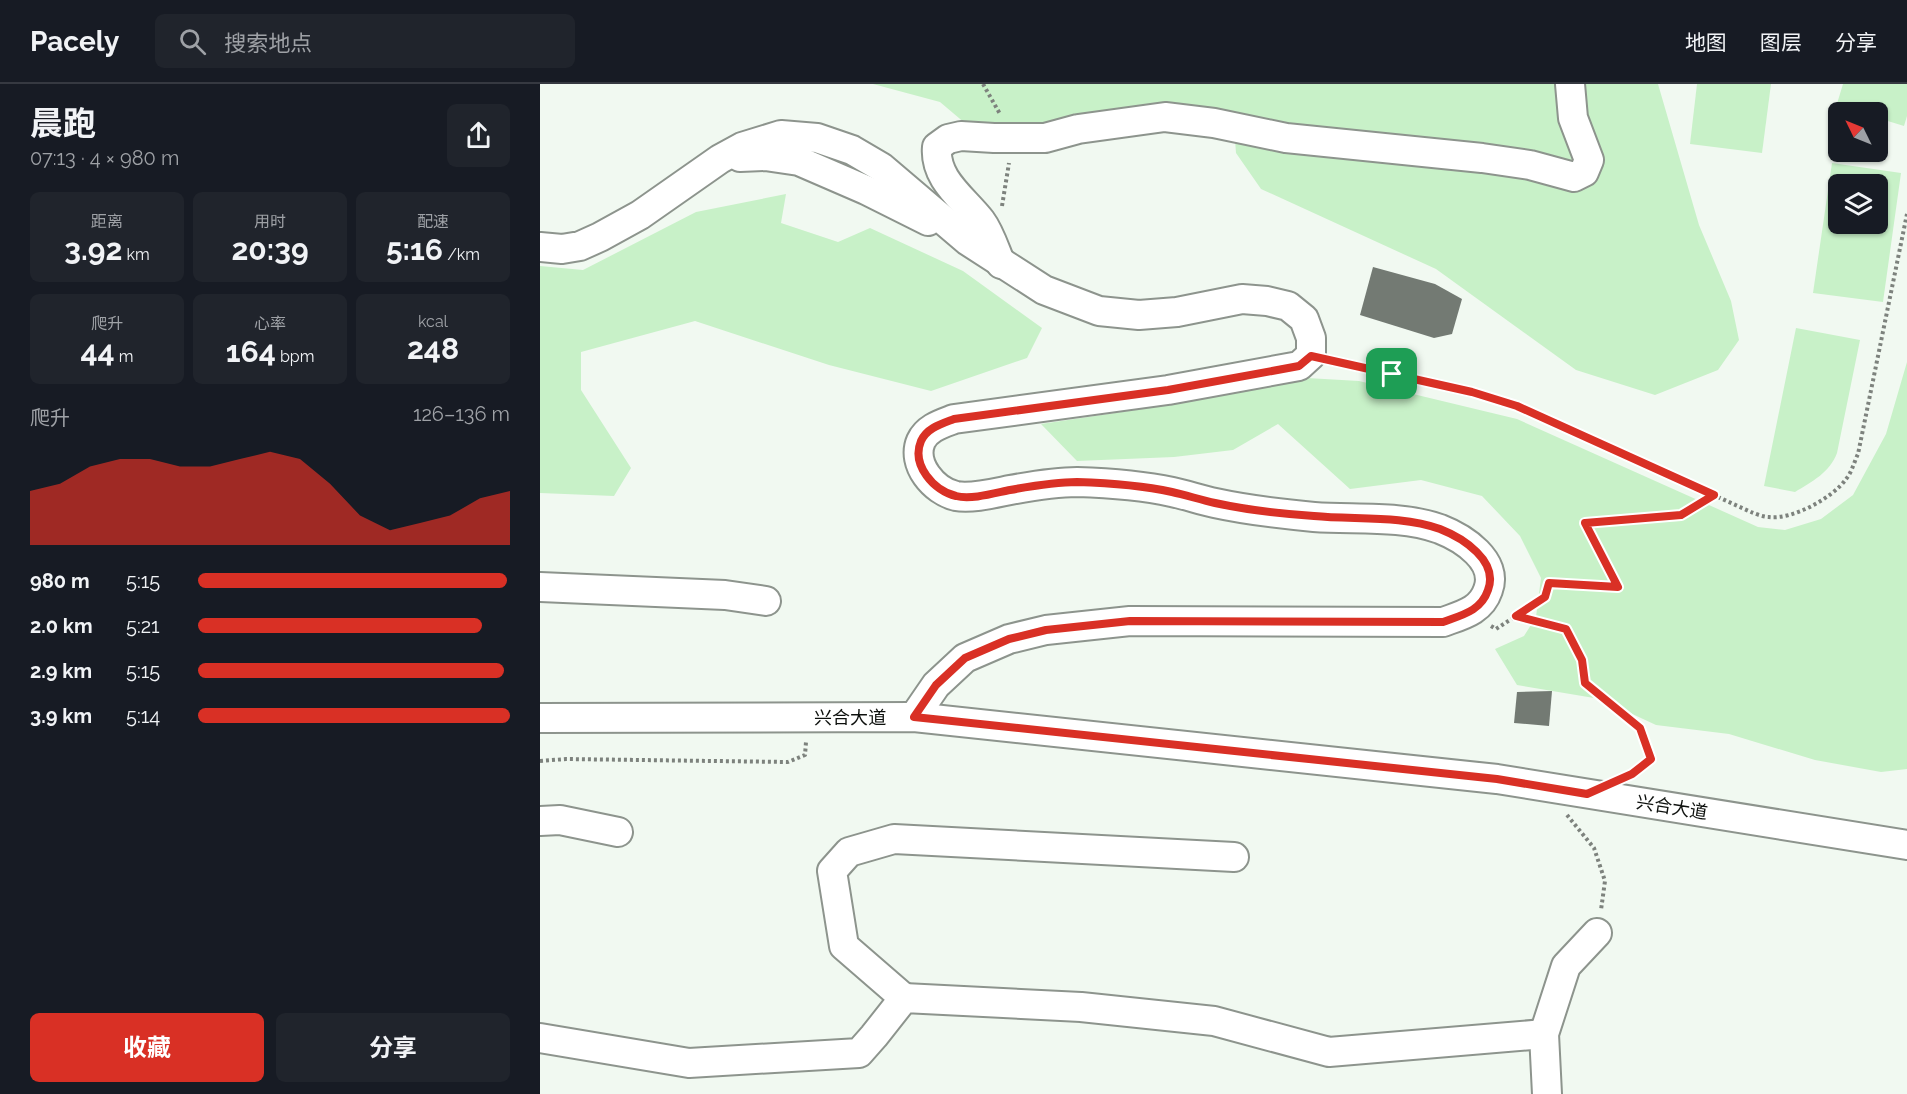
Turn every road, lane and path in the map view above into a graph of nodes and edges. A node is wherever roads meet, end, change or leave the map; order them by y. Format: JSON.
{"nodes":[{"id":1,"x":1570,"y":84,"type":"edge"},
{"id":2,"x":1907,"y":214,"type":"edge"},
{"id":3,"x":540,"y":247,"type":"edge"},
{"id":4,"x":1001,"y":264,"type":"junction"},
{"id":5,"x":1311,"y":356,"type":"junction"},
{"id":6,"x":1714,"y":495,"type":"junction"},
{"id":7,"x":540,"y":587,"type":"edge"},
{"id":8,"x":766,"y":601,"type":"dead end"},
{"id":9,"x":1470,"y":613,"type":"junction"},
{"id":10,"x":1516,"y":616,"type":"junction"},
{"id":11,"x":808,"y":717,"type":"junction"},
{"id":12,"x":914,"y":717,"type":"junction"},
{"id":13,"x":540,"y":718,"type":"edge"},
{"id":14,"x":540,"y":761,"type":"edge"},
{"id":15,"x":1623,"y":778,"type":"dead end"},
{"id":16,"x":1587,"y":794,"type":"junction"},
{"id":17,"x":540,"y":821,"type":"edge"},
{"id":18,"x":618,"y":832,"type":"dead end"},
{"id":19,"x":1907,"y":845,"type":"edge"},
{"id":20,"x":1234,"y":857,"type":"dead end"},
{"id":21,"x":1597,"y":933,"type":"joint"},
{"id":22,"x":904,"y":998,"type":"junction"},
{"id":23,"x":1544,"y":1034,"type":"junction"},
{"id":24,"x":540,"y":1038,"type":"edge"},
{"id":25,"x":1547,"y":1094,"type":"edge"}],
"edges":[{"from":1,"to":4,"type":"street"},
{"from":2,"to":6,"type":"path"},
{"from":3,"to":4,"type":"street"},
{"from":4,"to":5,"type":"street"},
{"from":5,"to":6,"type":"path"},
{"from":5,"to":9,"type":"street"},
{"from":6,"to":10,"type":"path"},
{"from":7,"to":8,"type":"street"},
{"from":9,"to":10,"type":"path"},
{"from":9,"to":12,"type":"street"},
{"from":10,"to":15,"type":"path"},
{"from":11,"to":12,"type":"street","name":"兴合大道"},
{"from":11,"to":13,"type":"street","name":"兴合大道"},
{"from":11,"to":14,"type":"path"},
{"from":12,"to":16,"type":"street","name":"兴合大道"},
{"from":16,"to":19,"type":"street","name":"兴合大道"},
{"from":16,"to":21,"type":"path"},
{"from":17,"to":18,"type":"street"},
{"from":20,"to":22,"type":"street"},
{"from":21,"to":23,"type":"street"},
{"from":22,"to":23,"type":"street"},
{"from":22,"to":24,"type":"street"},
{"from":23,"to":25,"type":"street"}]}
